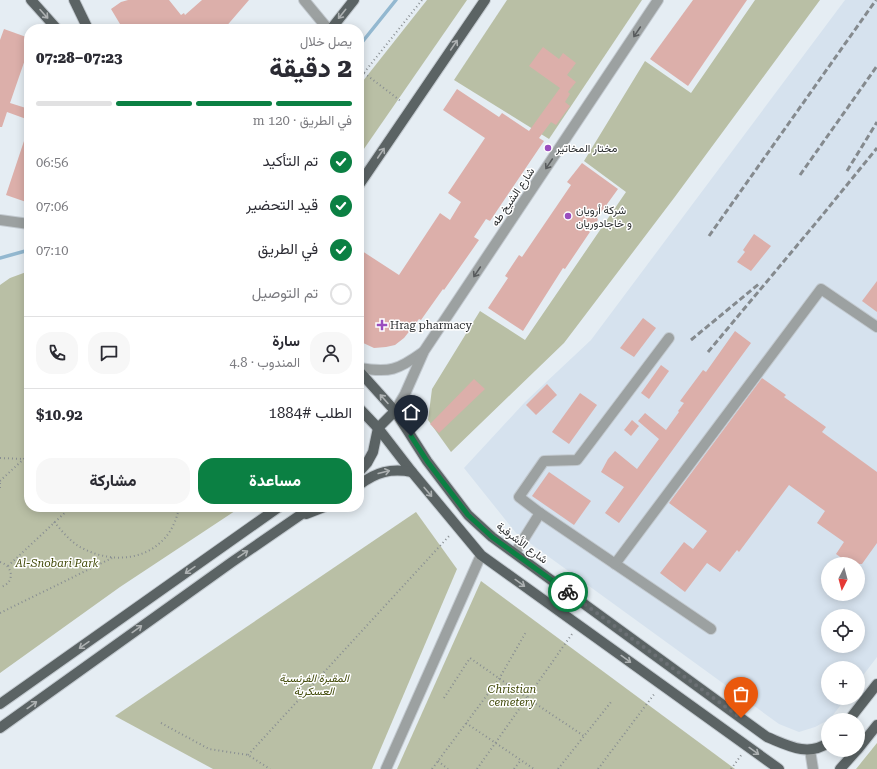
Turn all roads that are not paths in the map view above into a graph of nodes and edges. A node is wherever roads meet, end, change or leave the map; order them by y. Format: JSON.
{"nodes":[{"id":1,"x":30,"y":0,"type":"edge"},
{"id":2,"x":74,"y":0,"type":"edge"},
{"id":3,"x":304,"y":0,"type":"edge"},
{"id":4,"x":354,"y":0,"type":"edge"},
{"id":5,"x":485,"y":0,"type":"edge"},
{"id":6,"x":658,"y":0,"type":"edge"},
{"id":7,"x":52,"y":24,"type":"edge"},
{"id":8,"x":86,"y":24,"type":"edge"},
{"id":9,"x":324,"y":24,"type":"edge"},
{"id":10,"x":335,"y":24,"type":"edge"},
{"id":11,"x":364,"y":178,"type":"edge"},
{"id":12,"x":0,"y":220,"type":"edge"},
{"id":13,"x":24,"y":223,"type":"edge"},
{"id":14,"x":877,"y":328,"type":"edge"},
{"id":15,"x":669,"y":338,"type":"dead end"},
{"id":16,"x":424,"y":351,"type":"junction"},
{"id":17,"x":364,"y":369,"type":"edge"},
{"id":18,"x":364,"y":377,"type":"edge"},
{"id":19,"x":395,"y":411,"type":"junction"},
{"id":20,"x":364,"y":413,"type":"edge"},
{"id":21,"x":378,"y":428,"type":"junction"},
{"id":22,"x":364,"y":466,"type":"edge"},
{"id":23,"x":412,"y":472,"type":"junction"},
{"id":24,"x":364,"y":482,"type":"edge"},
{"id":25,"x":272,"y":512,"type":"edge"},
{"id":26,"x":304,"y":512,"type":"edge"},
{"id":27,"x":311,"y":512,"type":"edge"},
{"id":28,"x":540,"y":513,"type":"junction"},
{"id":29,"x":295,"y":518,"type":"junction"},
{"id":30,"x":515,"y":553,"type":"junction"},
{"id":31,"x":481,"y":555,"type":"junction"},
{"id":32,"x":615,"y":564,"type":"junction"},
{"id":33,"x":711,"y":629,"type":"dead end"},
{"id":34,"x":877,"y":684,"type":"edge"},
{"id":35,"x":0,"y":704,"type":"edge"},
{"id":36,"x":854,"y":713,"type":"edge"},
{"id":37,"x":877,"y":724,"type":"edge"},
{"id":38,"x":0,"y":728,"type":"edge"},
{"id":39,"x":865,"y":740,"type":"edge"},
{"id":40,"x":821,"y":746,"type":"edge"},
{"id":41,"x":810,"y":750,"type":"junction"},
{"id":42,"x":851,"y":757,"type":"edge"},
{"id":43,"x":386,"y":769,"type":"edge"},
{"id":44,"x":778,"y":769,"type":"edge"},
{"id":45,"x":813,"y":769,"type":"edge"},
{"id":46,"x":840,"y":769,"type":"edge"}],
"edges":[{"from":1,"to":7,"type":"main road","one_way":true},
{"from":2,"to":8,"type":"main road"},
{"from":3,"to":9,"type":"street"},
{"from":4,"to":10,"type":"main road","one_way":true},
{"from":11,"to":5,"type":"main road","one_way":true},
{"from":6,"to":16,"type":"street","name":"شارع الشيخ طه","one_way":true},
{"from":12,"to":13,"type":"street"},
{"from":14,"to":32,"type":"street"},
{"from":15,"to":28,"type":"street"},
{"from":16,"to":17,"type":"street"},
{"from":16,"to":19,"type":"street","name":"شارع الشيخ طه"},
{"from":19,"to":18,"type":"main road","name":"شارع الأشرفية","one_way":true},
{"from":19,"to":21,"type":"main road"},
{"from":19,"to":30,"type":"main road","name":"شارع الأشرفية"},
{"from":20,"to":21,"type":"main road"},
{"from":21,"to":22,"type":"main road"},
{"from":21,"to":23,"type":"main road"},
{"from":24,"to":23,"type":"main road","one_way":true},
{"from":23,"to":31,"type":"main road","one_way":true},
{"from":25,"to":35,"type":"main road","one_way":true},
{"from":26,"to":29,"type":"main road"},
{"from":27,"to":29,"type":"main road"},
{"from":28,"to":30,"type":"street"},
{"from":28,"to":32,"type":"street"},
{"from":38,"to":29,"type":"main road","one_way":true},
{"from":30,"to":41,"type":"main road","name":"شارع الأشرفية"},
{"from":31,"to":43,"type":"street"},
{"from":31,"to":44,"type":"main road","one_way":true},
{"from":32,"to":33,"type":"street"},
{"from":34,"to":36,"type":"main road"},
{"from":37,"to":39,"type":"main road"},
{"from":40,"to":41,"type":"main road"},
{"from":41,"to":45,"type":"street"},
{"from":42,"to":46,"type":"main road"}]}
